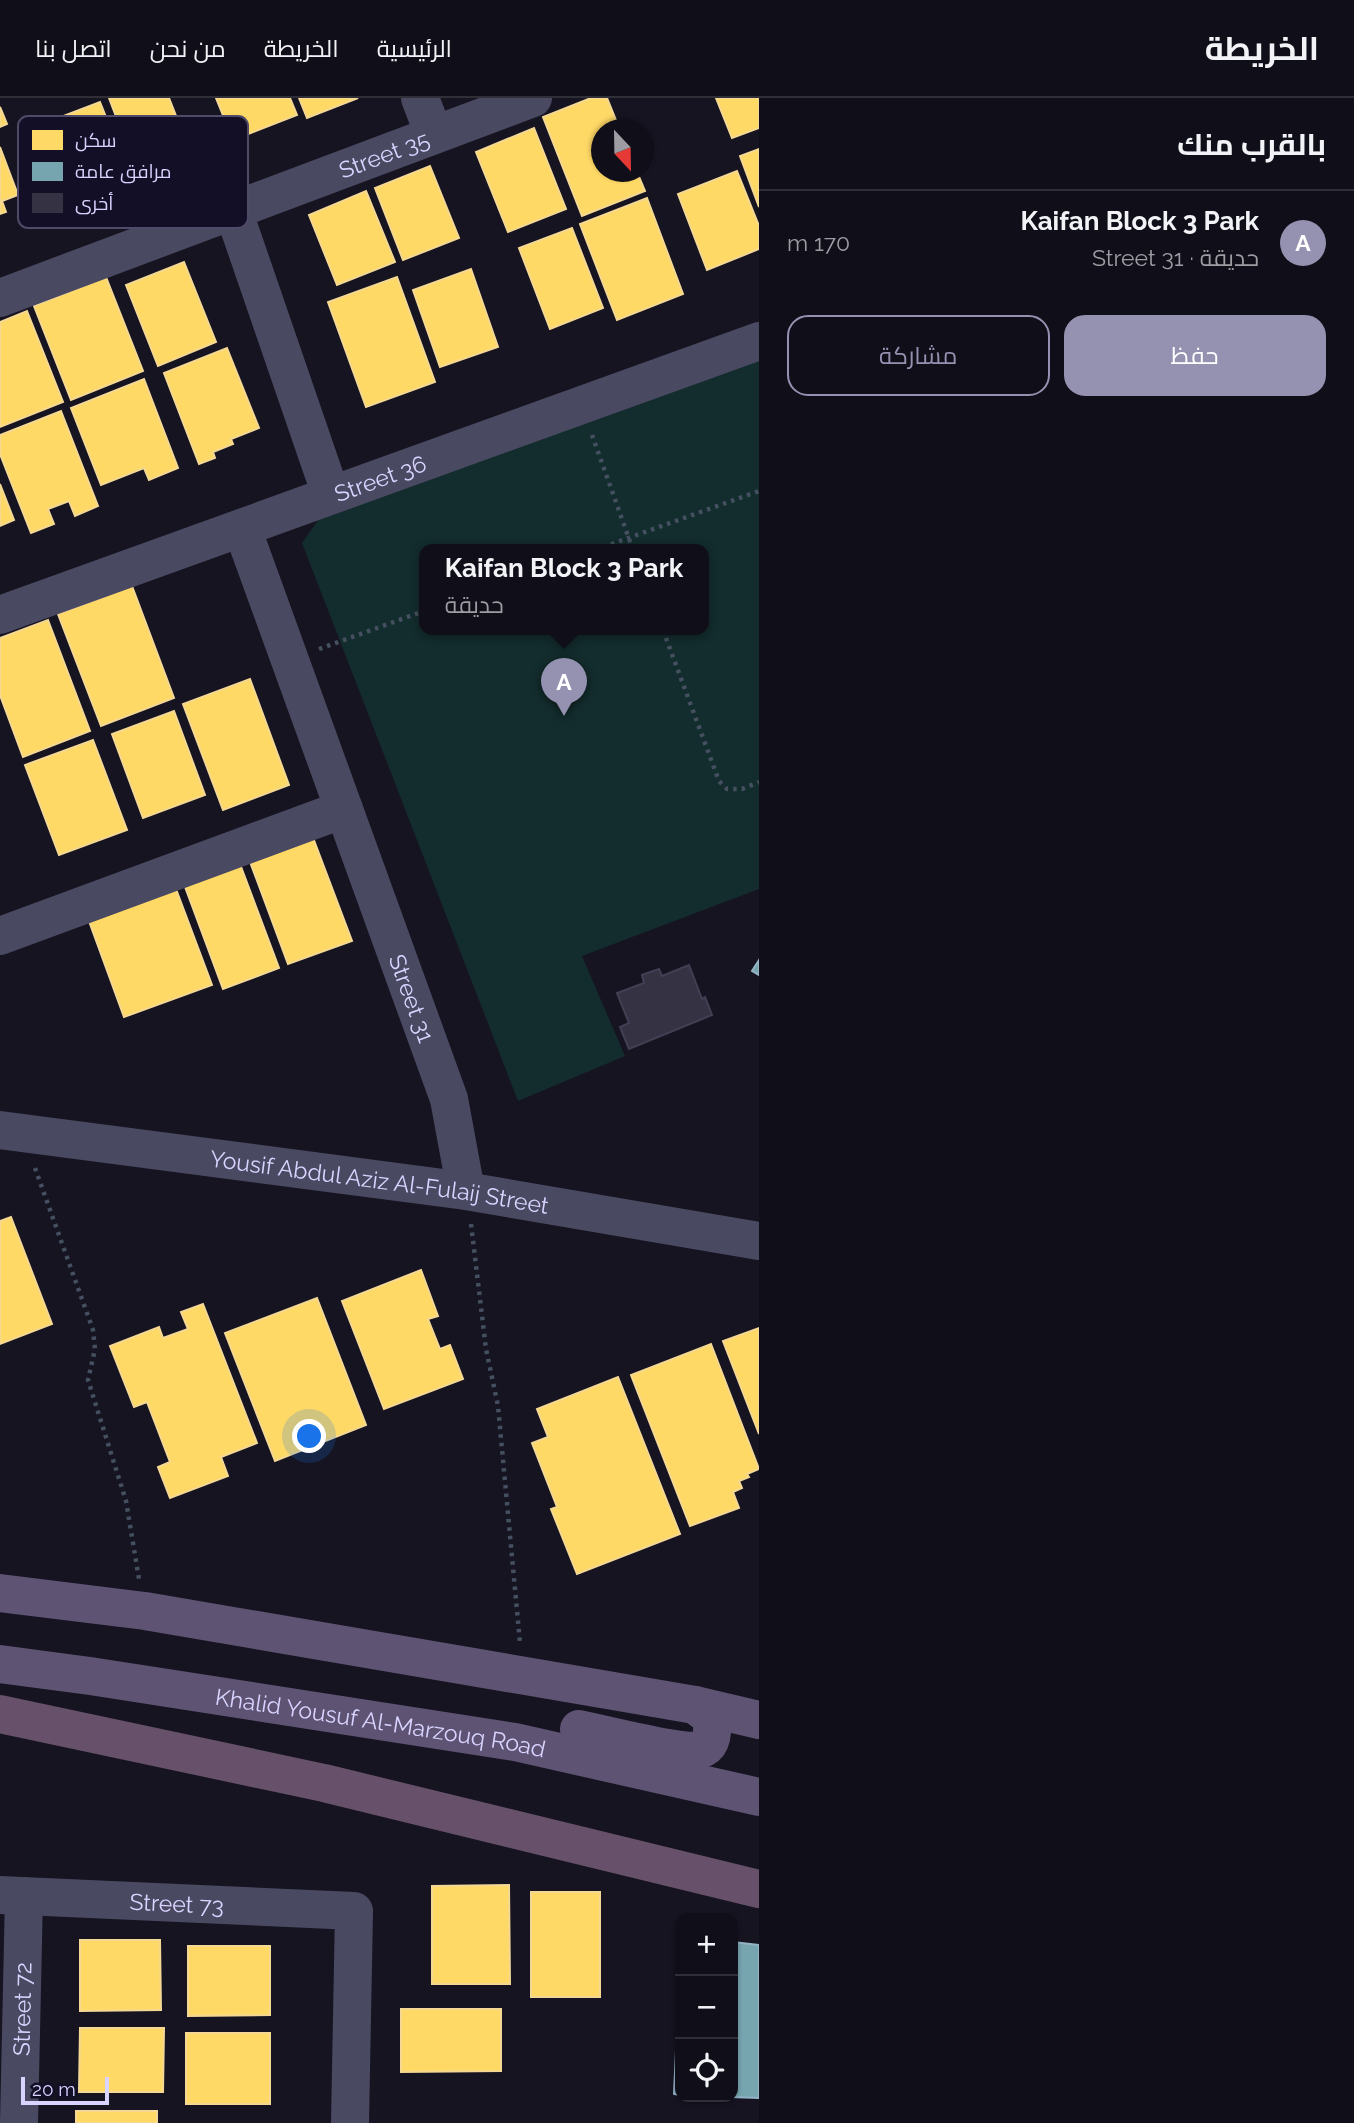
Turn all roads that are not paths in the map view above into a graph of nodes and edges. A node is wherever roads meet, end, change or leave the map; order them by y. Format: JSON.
{"nodes":[{"id":1,"x":420,"y":98,"type":"edge"},
{"id":2,"x":533,"y":98,"type":"edge"},
{"id":3,"x":434,"y":135,"type":"junction"},
{"id":4,"x":248,"y":205,"type":"edge"},
{"id":5,"x":187,"y":228,"type":"edge"},
{"id":6,"x":239,"y":228,"type":"edge"},
{"id":7,"x":0,"y":298,"type":"edge"},
{"id":8,"x":759,"y":341,"type":"edge"},
{"id":9,"x":331,"y":495,"type":"junction"},
{"id":10,"x":242,"y":528,"type":"junction"},
{"id":11,"x":0,"y":615,"type":"edge"},
{"id":12,"x":344,"y":809,"type":"junction"},
{"id":13,"x":0,"y":936,"type":"edge"},
{"id":14,"x":11,"y":1131,"type":"edge"},
{"id":15,"x":466,"y":1191,"type":"junction"},
{"id":16,"x":759,"y":1241,"type":"edge"},
{"id":17,"x":0,"y":1593,"type":"edge"},
{"id":18,"x":0,"y":1664,"type":"edge"},
{"id":19,"x":274,"y":1704,"type":"junction"},
{"id":20,"x":695,"y":1705,"type":"junction"},
{"id":21,"x":0,"y":1714,"type":"edge"},
{"id":22,"x":759,"y":1720,"type":"edge"},
{"id":23,"x":759,"y":1797,"type":"edge"},
{"id":24,"x":759,"y":1889,"type":"edge"},
{"id":25,"x":12,"y":1895,"type":"edge"},
{"id":26,"x":19,"y":2123,"type":"edge"},
{"id":27,"x":350,"y":2123,"type":"edge"}],
"edges":[{"from":1,"to":3,"type":"street"},
{"from":2,"to":3,"type":"street","name":"Street 35"},
{"from":3,"to":4,"type":"street","name":"Street 35"},
{"from":5,"to":7,"type":"street","name":"Street 35"},
{"from":6,"to":9,"type":"street"},
{"from":8,"to":9,"type":"street","name":"Street 36"},
{"from":9,"to":10,"type":"street","name":"Street 36"},
{"from":10,"to":11,"type":"street","name":"Street 36"},
{"from":10,"to":12,"type":"street","name":"Street 31"},
{"from":12,"to":13,"type":"street"},
{"from":12,"to":15,"type":"street","name":"Street 31"},
{"from":14,"to":15,"type":"street","name":"Yousif Abdul Aziz Al-Fulaij Street"},
{"from":15,"to":16,"type":"street","name":"Yousif Abdul Aziz Al-Fulaij Street"},
{"from":17,"to":20,"type":"main road"},
{"from":18,"to":19,"type":"main road","name":"Khalid Yousuf Al-Marzouq Road"},
{"from":19,"to":20,"type":"main road"},
{"from":19,"to":23,"type":"main road","name":"Khalid Yousuf Al-Marzouq Road"},
{"from":20,"to":22,"type":"main road"},
{"from":21,"to":24,"type":"highway"},
{"from":25,"to":26,"type":"street","name":"Street 72"},
{"from":25,"to":27,"type":"street","name":"Street 73"}]}
